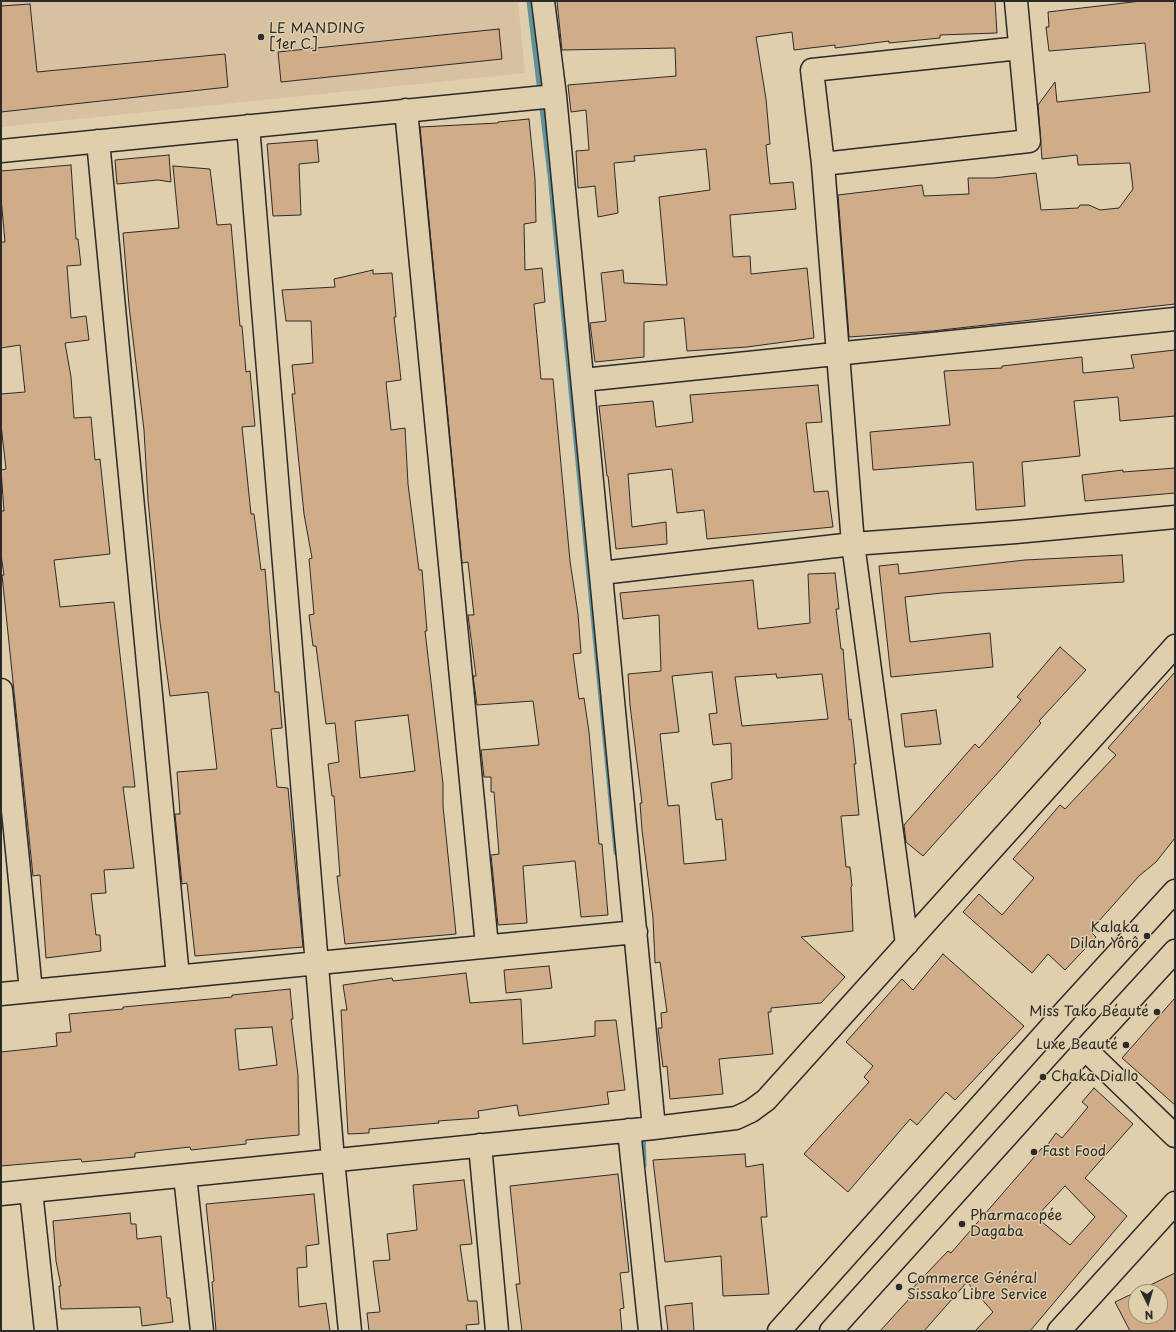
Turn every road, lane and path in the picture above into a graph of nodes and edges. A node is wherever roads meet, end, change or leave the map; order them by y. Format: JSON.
{"nodes":[{"id":1,"x":543,"y":1,"type":"edge"},
{"id":2,"x":1016,"y":1,"type":"edge"},
{"id":3,"x":1020,"y":48,"type":"junction"},
{"id":4,"x":556,"y":96,"type":"junction"},
{"id":5,"x":406,"y":110,"type":"junction"},
{"id":6,"x":248,"y":126,"type":"junction"},
{"id":7,"x":98,"y":141,"type":"junction"},
{"id":8,"x":1,"y":151,"type":"edge"},
{"id":9,"x":823,"y":164,"type":"junction"},
{"id":10,"x":1175,"y":319,"type":"edge"},
{"id":11,"x":838,"y":353,"type":"junction"},
{"id":12,"x":583,"y":380,"type":"junction"},
{"id":13,"x":1175,"y":518,"type":"edge"},
{"id":14,"x":853,"y":544,"type":"junction"},
{"id":15,"x":601,"y":573,"type":"junction"},
{"id":16,"x":1175,"y":646,"type":"edge"},
{"id":17,"x":1,"y":690,"type":"edge"},
{"id":18,"x":1175,"y":891,"type":"edge"},
{"id":19,"x":636,"y":932,"type":"junction"},
{"id":20,"x":907,"y":944,"type":"junction"},
{"id":21,"x":487,"y":946,"type":"junction"},
{"id":22,"x":1175,"y":952,"type":"edge"},
{"id":23,"x":317,"y":963,"type":"junction"},
{"id":24,"x":178,"y":977,"type":"junction"},
{"id":25,"x":31,"y":991,"type":"junction"},
{"id":26,"x":1,"y":994,"type":"edge"},
{"id":27,"x":1085,"y":1048,"type":"junction"},
{"id":28,"x":654,"y":1128,"type":"junction"},
{"id":29,"x":629,"y":1130,"type":"junction"},
{"id":30,"x":1175,"y":1136,"type":"edge"},
{"id":31,"x":480,"y":1145,"type":"junction"},
{"id":32,"x":333,"y":1160,"type":"junction"},
{"id":33,"x":185,"y":1176,"type":"junction"},
{"id":34,"x":31,"y":1191,"type":"junction"},
{"id":35,"x":1,"y":1194,"type":"edge"},
{"id":36,"x":1175,"y":1204,"type":"edge"},
{"id":37,"x":46,"y":1331,"type":"edge"},
{"id":38,"x":202,"y":1331,"type":"edge"},
{"id":39,"x":350,"y":1331,"type":"edge"},
{"id":40,"x":497,"y":1331,"type":"edge"},
{"id":41,"x":650,"y":1331,"type":"edge"},
{"id":42,"x":779,"y":1331,"type":"edge"},
{"id":43,"x":831,"y":1331,"type":"edge"},
{"id":44,"x":1059,"y":1331,"type":"edge"}],
"edges":[{"from":1,"to":4,"type":"street"},
{"from":2,"to":3,"type":"street"},
{"from":3,"to":9,"type":"street"},
{"from":3,"to":9,"type":"street"},
{"from":4,"to":5,"type":"street"},
{"from":4,"to":12,"type":"street"},
{"from":5,"to":6,"type":"street"},
{"from":5,"to":21,"type":"street"},
{"from":6,"to":7,"type":"street"},
{"from":6,"to":23,"type":"street"},
{"from":7,"to":8,"type":"street"},
{"from":7,"to":24,"type":"street"},
{"from":9,"to":11,"type":"street"},
{"from":10,"to":11,"type":"street"},
{"from":11,"to":12,"type":"street"},
{"from":11,"to":14,"type":"street"},
{"from":12,"to":15,"type":"street"},
{"from":13,"to":14,"type":"street"},
{"from":14,"to":15,"type":"street"},
{"from":14,"to":20,"type":"street"},
{"from":15,"to":19,"type":"street"},
{"from":16,"to":20,"type":"street"},
{"from":17,"to":25,"type":"street"},
{"from":18,"to":42,"type":"street"},
{"from":19,"to":21,"type":"street"},
{"from":19,"to":28,"type":"street"},
{"from":20,"to":28,"type":"street"},
{"from":21,"to":23,"type":"street"},
{"from":22,"to":27,"type":"street"},
{"from":23,"to":24,"type":"street"},
{"from":23,"to":32,"type":"street"},
{"from":24,"to":25,"type":"street"},
{"from":25,"to":26,"type":"street"},
{"from":27,"to":30,"type":"street"},
{"from":27,"to":43,"type":"street"},
{"from":28,"to":29,"type":"street"},
{"from":29,"to":31,"type":"street"},
{"from":29,"to":41,"type":"street"},
{"from":31,"to":32,"type":"street"},
{"from":31,"to":40,"type":"street"},
{"from":32,"to":33,"type":"street"},
{"from":32,"to":39,"type":"street"},
{"from":33,"to":34,"type":"street"},
{"from":33,"to":38,"type":"street"},
{"from":34,"to":35,"type":"street"},
{"from":34,"to":37,"type":"street"},
{"from":36,"to":44,"type":"street"}]}
